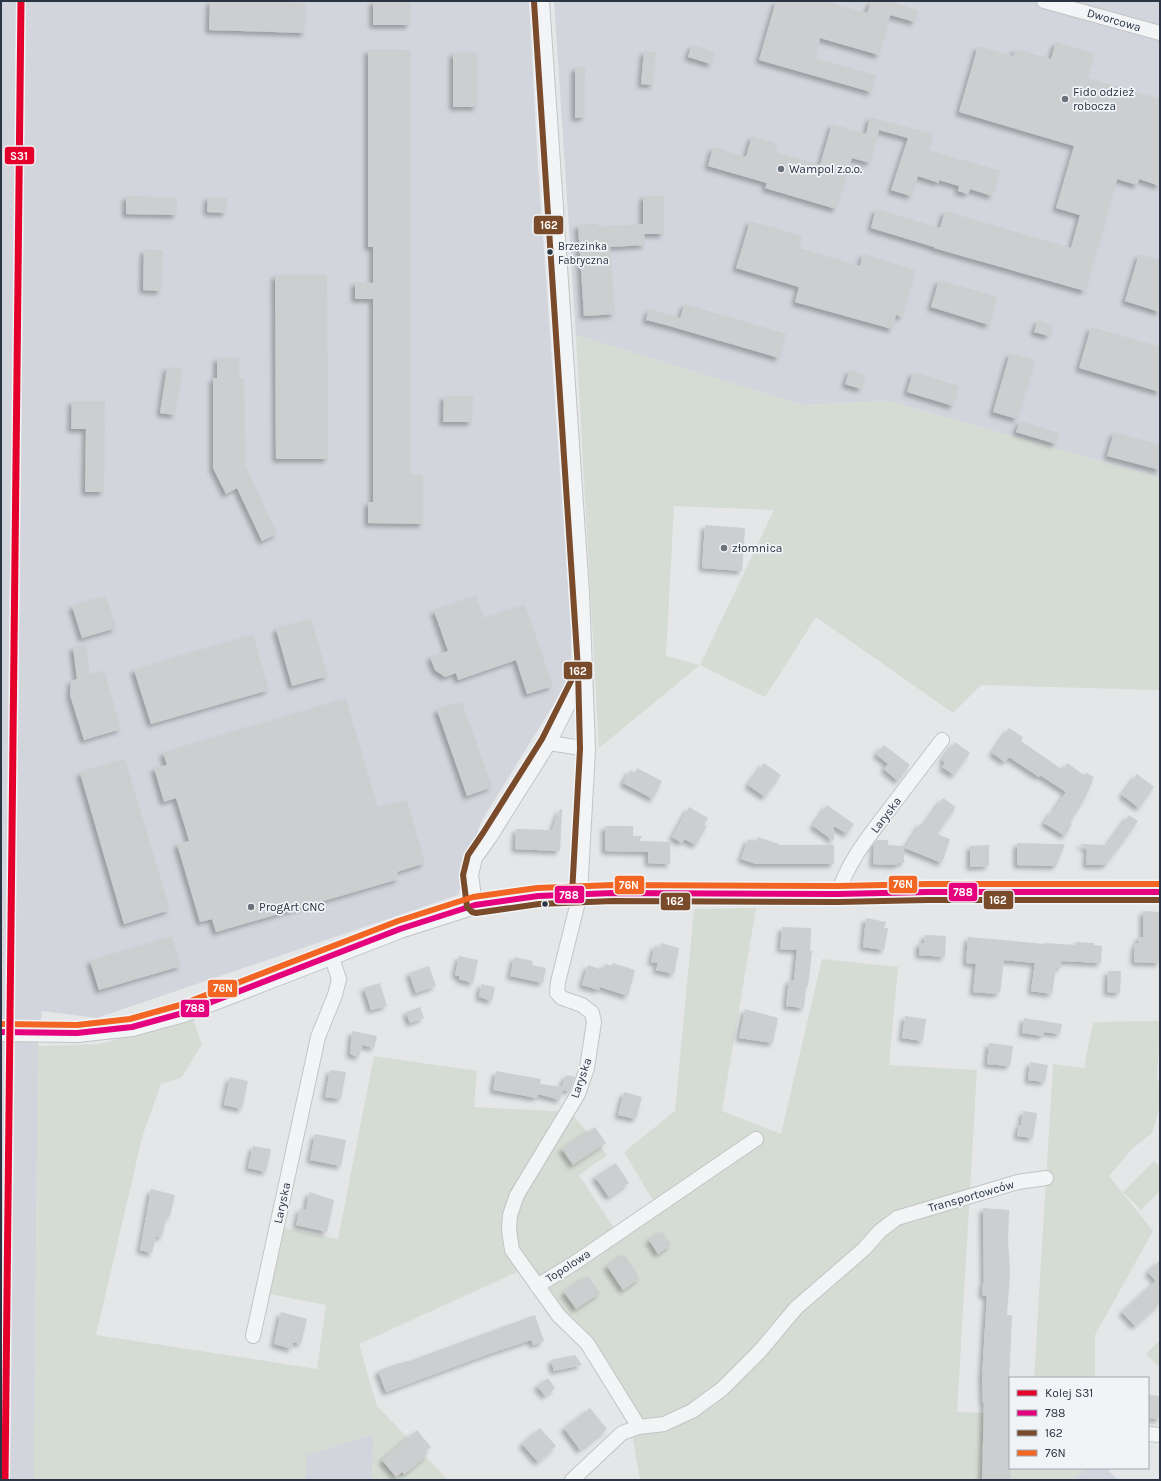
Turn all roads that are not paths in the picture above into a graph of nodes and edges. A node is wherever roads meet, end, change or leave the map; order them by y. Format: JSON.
{"nodes":[{"id":1,"x":542,"y":1,"type":"edge"},
{"id":2,"x":1044,"y":1,"type":"edge"},
{"id":3,"x":1160,"y":33,"type":"edge"},
{"id":4,"x":586,"y":670,"type":"junction"},
{"id":5,"x":942,"y":740,"type":"dead end"},
{"id":6,"x":549,"y":743,"type":"junction"},
{"id":7,"x":588,"y":749,"type":"junction"},
{"id":8,"x":1160,"y":892,"type":"edge"},
{"id":9,"x":580,"y":894,"type":"junction"},
{"id":10,"x":838,"y":894,"type":"junction"},
{"id":11,"x":475,"y":905,"type":"junction"},
{"id":12,"x":330,"y":955,"type":"junction"},
{"id":13,"x":1,"y":1032,"type":"edge"},
{"id":14,"x":756,"y":1139,"type":"dead end"},
{"id":15,"x":1046,"y":1178,"type":"dead end"},
{"id":16,"x":537,"y":1286,"type":"junction"},
{"id":17,"x":253,"y":1336,"type":"dead end"},
{"id":18,"x":639,"y":1427,"type":"junction"},
{"id":19,"x":1149,"y":1434,"type":"edge"},
{"id":20,"x":1160,"y":1435,"type":"edge"},
{"id":21,"x":572,"y":1480,"type":"edge"}],
"edges":[{"from":1,"to":4,"type":"street"},
{"from":2,"to":3,"type":"street","name":"Dworcowa"},
{"from":4,"to":6,"type":"street"},
{"from":4,"to":7,"type":"street"},
{"from":5,"to":10,"type":"street","name":"Laryska"},
{"from":6,"to":7,"type":"street"},
{"from":6,"to":11,"type":"street"},
{"from":7,"to":9,"type":"street"},
{"from":8,"to":10,"type":"street"},
{"from":9,"to":10,"type":"street"},
{"from":9,"to":11,"type":"street"},
{"from":9,"to":16,"type":"street","name":"Laryska"},
{"from":11,"to":12,"type":"street"},
{"from":12,"to":13,"type":"street"},
{"from":12,"to":17,"type":"street","name":"Laryska"},
{"from":14,"to":16,"type":"street","name":"Topolowa"},
{"from":15,"to":18,"type":"street","name":"Transportowców"},
{"from":16,"to":18,"type":"street","name":"Topolowa"},
{"from":18,"to":21,"type":"street"},
{"from":19,"to":20,"type":"street"}]}
